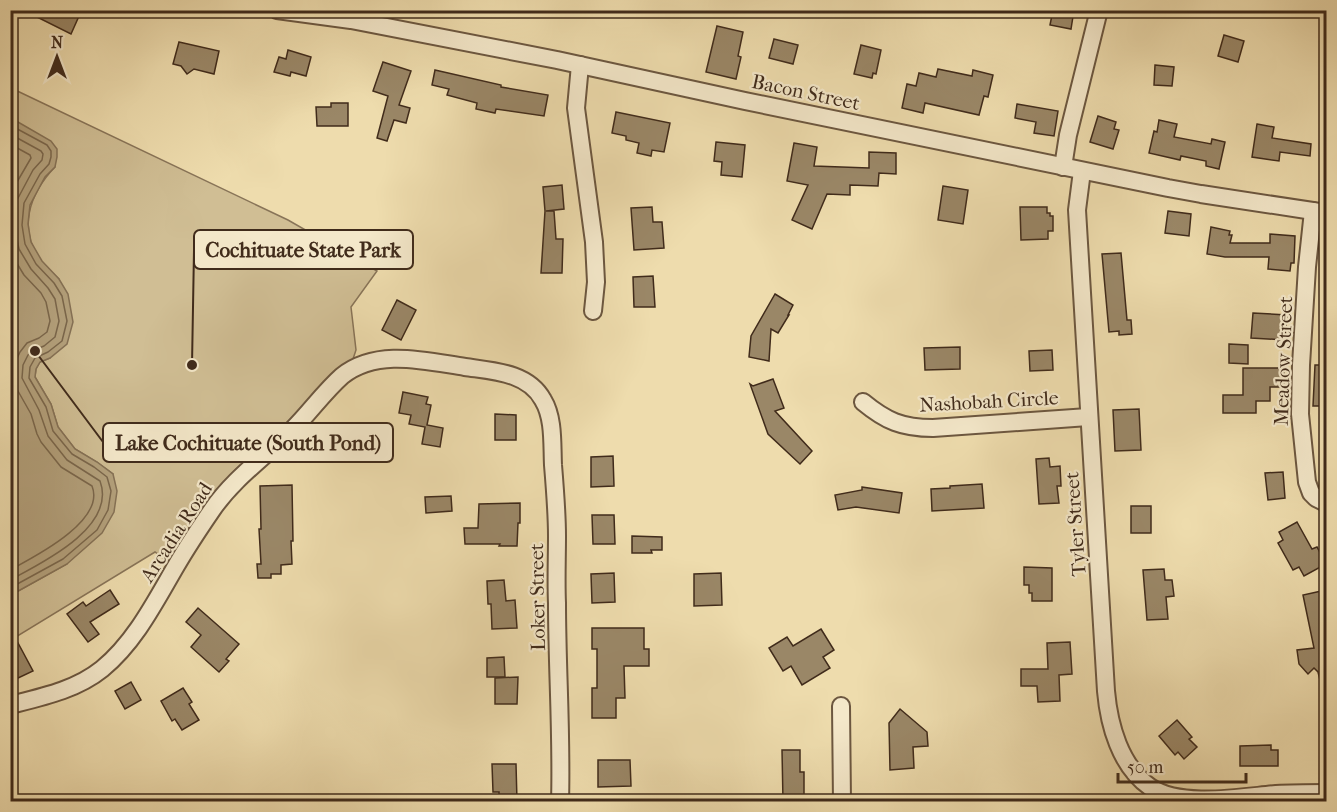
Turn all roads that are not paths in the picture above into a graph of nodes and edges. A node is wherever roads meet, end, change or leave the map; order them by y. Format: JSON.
{"nodes":[{"id":1,"x":277,"y":10,"type":"edge"},
{"id":2,"x":1099,"y":10,"type":"edge"},
{"id":3,"x":580,"y":65,"type":"junction"},
{"id":4,"x":1063,"y":167,"type":"junction"},
{"id":5,"x":1082,"y":171,"type":"junction"},
{"id":6,"x":1320,"y":212,"type":"edge"},
{"id":7,"x":593,"y":311,"type":"dead end"},
{"id":8,"x":540,"y":395,"type":"joint"},
{"id":9,"x":862,"y":402,"type":"dead end"},
{"id":10,"x":1088,"y":417,"type":"junction"},
{"id":11,"x":1326,"y":503,"type":"edge"},
{"id":12,"x":10,"y":705,"type":"edge"},
{"id":13,"x":841,"y":706,"type":"dead end"},
{"id":14,"x":1326,"y":793,"type":"edge"},
{"id":15,"x":560,"y":801,"type":"edge"},
{"id":16,"x":842,"y":801,"type":"edge"}],
"edges":[{"from":1,"to":3,"type":"street","name":"Bacon Street"},
{"from":2,"to":4,"type":"street"},
{"from":3,"to":4,"type":"street","name":"Bacon Street"},
{"from":3,"to":7,"type":"street"},
{"from":4,"to":5,"type":"street","name":"Bacon Street"},
{"from":5,"to":6,"type":"street","name":"Bacon Street"},
{"from":5,"to":10,"type":"street","name":"Tyler Street"},
{"from":6,"to":11,"type":"street","name":"Meadow Street"},
{"from":8,"to":12,"type":"street","name":"Arcadia Road"},
{"from":8,"to":15,"type":"street","name":"Loker Street"},
{"from":9,"to":10,"type":"street","name":"Nashobah Circle"},
{"from":10,"to":14,"type":"street","name":"Tyler Street"},
{"from":13,"to":16,"type":"street"}]}
